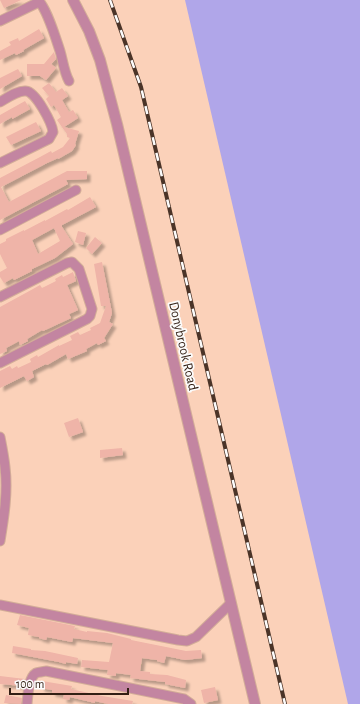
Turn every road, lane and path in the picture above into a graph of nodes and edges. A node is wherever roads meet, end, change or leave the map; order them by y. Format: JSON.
{"nodes":[{"id":1,"x":39,"y":0,"type":"edge"},
{"id":2,"x":73,"y":0,"type":"edge"},
{"id":3,"x":0,"y":21,"type":"edge"},
{"id":4,"x":69,"y":81,"type":"dead end"},
{"id":5,"x":0,"y":102,"type":"edge"},
{"id":6,"x":0,"y":163,"type":"edge"},
{"id":7,"x":76,"y":190,"type":"dead end"},
{"id":8,"x":0,"y":230,"type":"edge"},
{"id":9,"x":0,"y":296,"type":"edge"},
{"id":10,"x":0,"y":363,"type":"edge"},
{"id":11,"x":0,"y":436,"type":"edge"},
{"id":12,"x":0,"y":541,"type":"edge"},
{"id":13,"x":230,"y":604,"type":"junction"},
{"id":14,"x":0,"y":605,"type":"edge"},
{"id":15,"x":27,"y":704,"type":"edge"},
{"id":16,"x":191,"y":704,"type":"edge"},
{"id":17,"x":255,"y":704,"type":"edge"}],
"edges":[{"from":1,"to":3,"type":"street"},
{"from":1,"to":4,"type":"street"},
{"from":2,"to":13,"type":"street","name":"Donybrook Road"},
{"from":5,"to":6,"type":"street"},
{"from":7,"to":8,"type":"street"},
{"from":9,"to":10,"type":"street"},
{"from":11,"to":12,"type":"street"},
{"from":13,"to":14,"type":"street"},
{"from":13,"to":17,"type":"street","name":"Donybrook Road"},
{"from":15,"to":16,"type":"street"}]}
